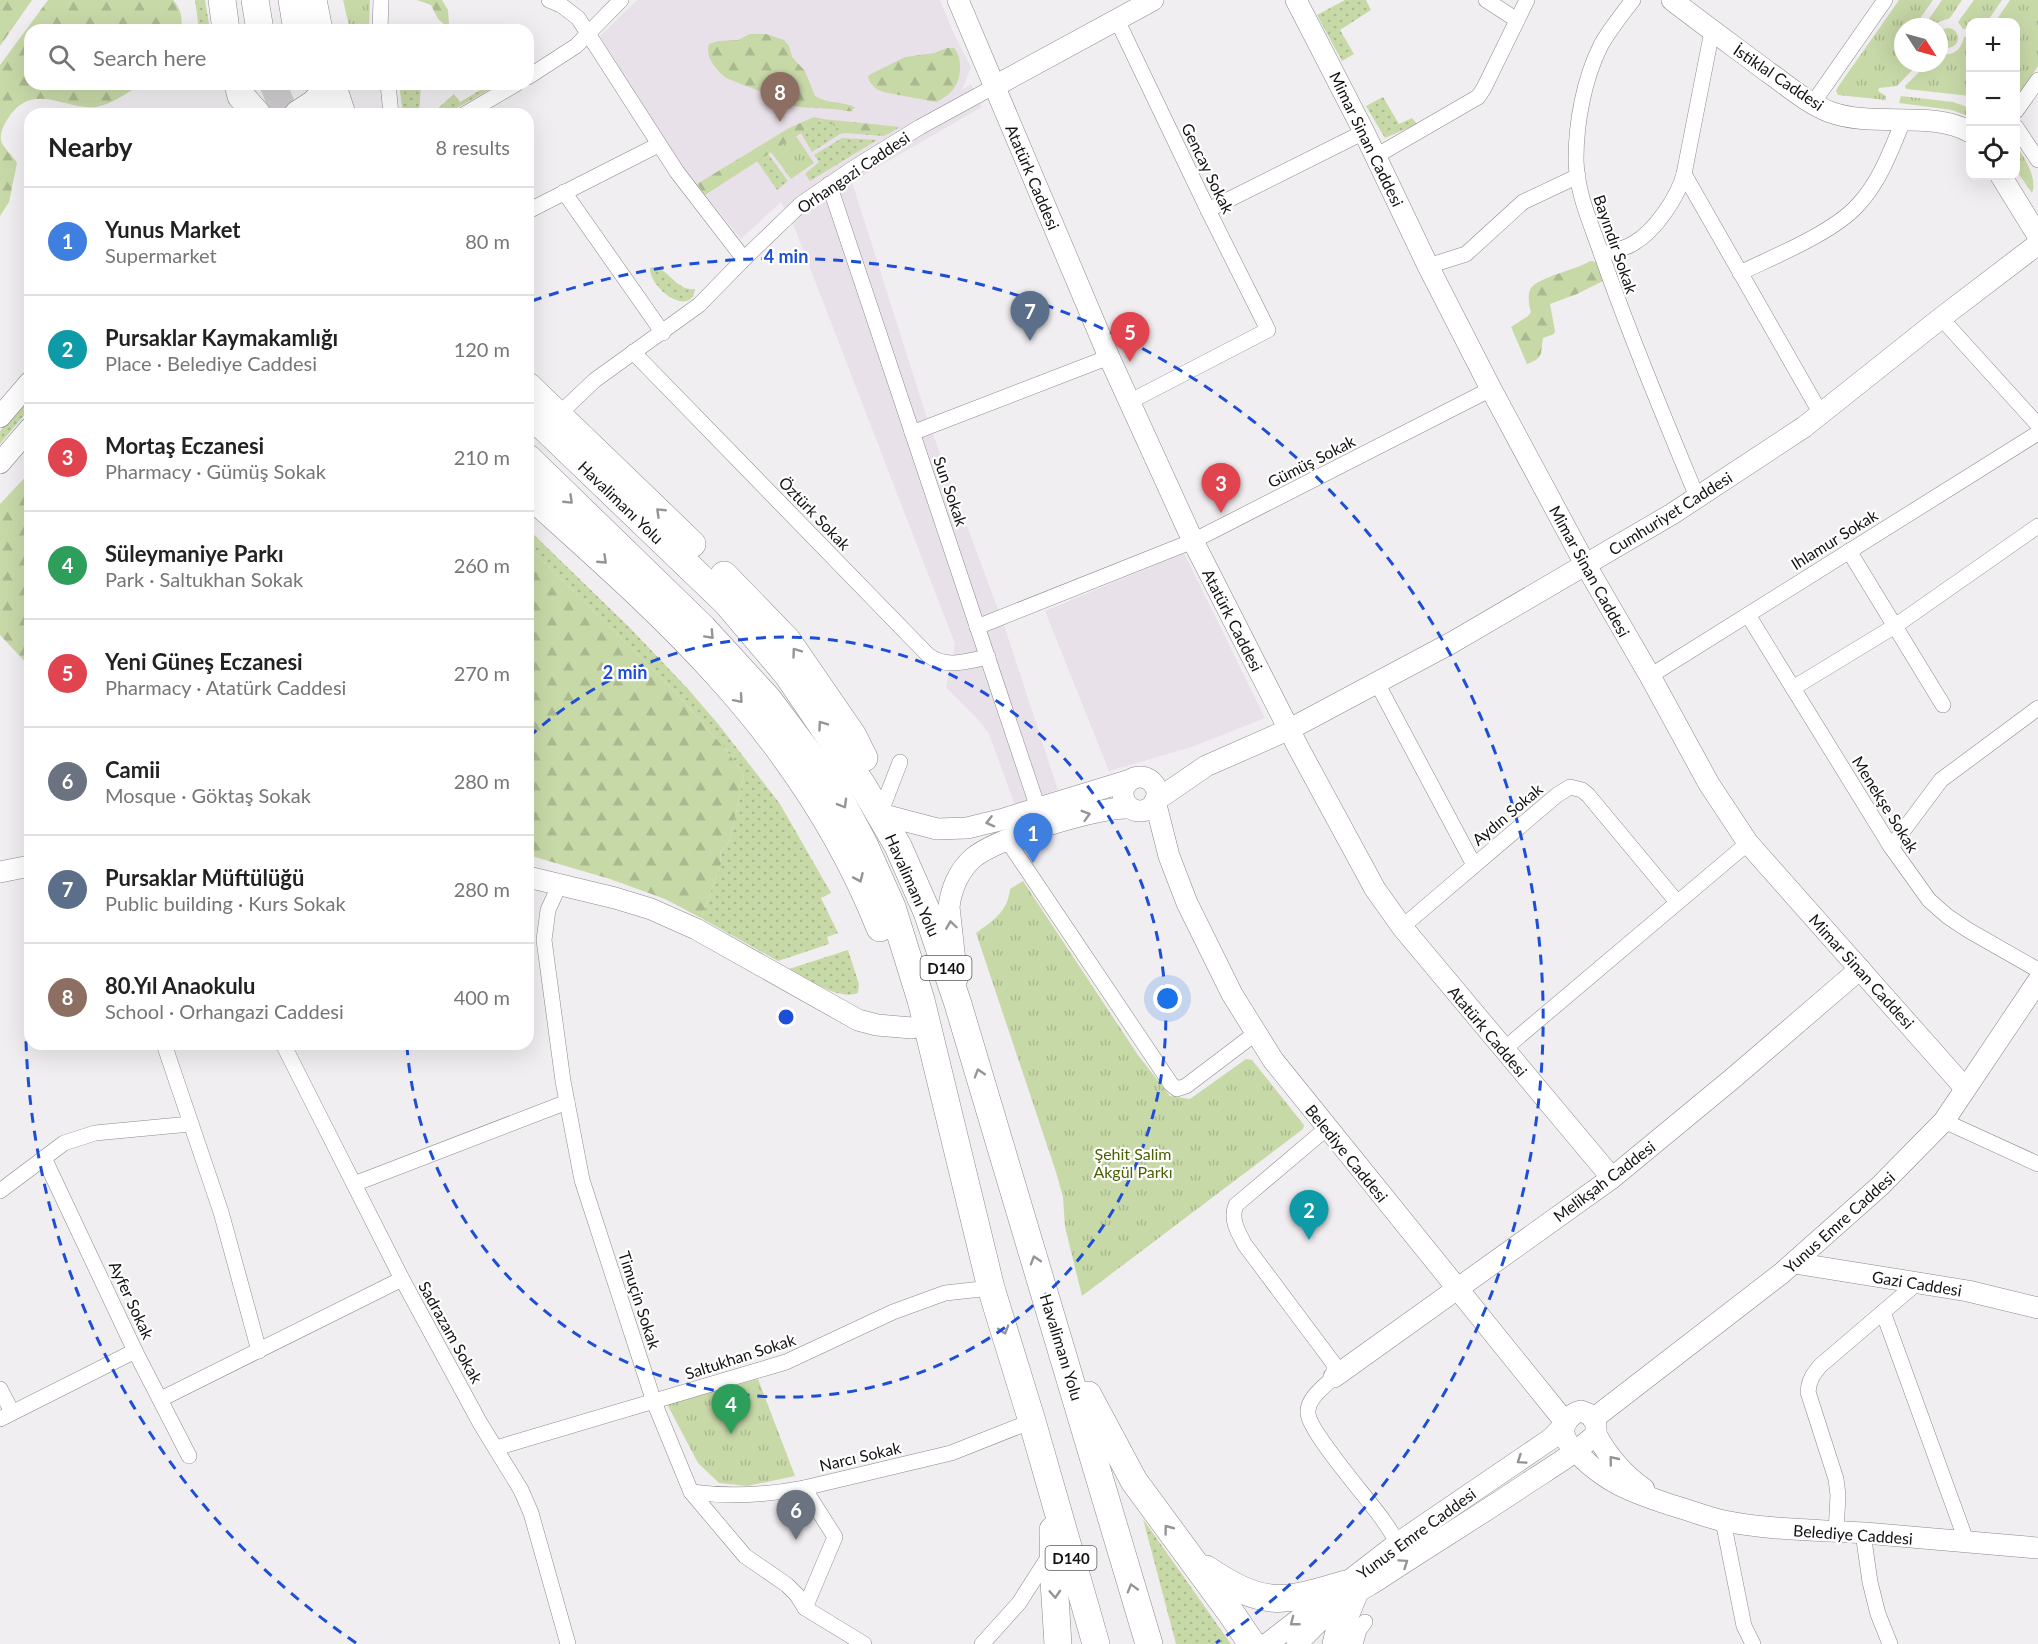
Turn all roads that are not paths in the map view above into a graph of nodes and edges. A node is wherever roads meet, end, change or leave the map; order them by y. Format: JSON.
{"nodes":[{"id":1,"x":222,"y":0,"type":"edge"},
{"id":2,"x":255,"y":0,"type":"edge"},
{"id":3,"x":292,"y":0,"type":"edge"},
{"id":4,"x":313,"y":0,"type":"edge"},
{"id":5,"x":381,"y":0,"type":"edge"},
{"id":6,"x":549,"y":0,"type":"edge"},
{"id":7,"x":621,"y":0,"type":"edge"},
{"id":8,"x":958,"y":0,"type":"edge"},
{"id":9,"x":1153,"y":0,"type":"edge"},
{"id":10,"x":1296,"y":0,"type":"edge"},
{"id":11,"x":1486,"y":0,"type":"edge"},
{"id":12,"x":1527,"y":0,"type":"edge"},
{"id":13,"x":1633,"y":0,"type":"edge"},
{"id":14,"x":1672,"y":0,"type":"edge"},
{"id":15,"x":1885,"y":0,"type":"edge"},
{"id":16,"x":1117,"y":20,"type":"junction"},
{"id":17,"x":1517,"y":20,"type":"junction"},
{"id":18,"x":225,"y":24,"type":"edge"},
{"id":19,"x":259,"y":24,"type":"edge"},
{"id":20,"x":296,"y":24,"type":"edge"},
{"id":21,"x":318,"y":24,"type":"edge"},
{"id":22,"x":380,"y":24,"type":"edge"},
{"id":23,"x":1712,"y":31,"type":"junction"},
{"id":24,"x":589,"y":33,"type":"junction"},
{"id":25,"x":534,"y":73,"type":"edge"},
{"id":26,"x":2038,"y":80,"type":"edge"},
{"id":27,"x":995,"y":86,"type":"junction"},
{"id":28,"x":326,"y":90,"type":"edge"},
{"id":29,"x":333,"y":90,"type":"edge"},
{"id":30,"x":389,"y":90,"type":"edge"},
{"id":31,"x":506,"y":90,"type":"edge"},
{"id":32,"x":243,"y":102,"type":"edge"},
{"id":33,"x":1813,"y":103,"type":"junction"},
{"id":34,"x":2020,"y":105,"type":"edge"},
{"id":35,"x":259,"y":108,"type":"edge"},
{"id":36,"x":307,"y":108,"type":"edge"},
{"id":37,"x":340,"y":108,"type":"edge"},
{"id":38,"x":390,"y":108,"type":"edge"},
{"id":39,"x":475,"y":108,"type":"edge"},
{"id":40,"x":1903,"y":121,"type":"junction"},
{"id":41,"x":1966,"y":130,"type":"edge"},
{"id":42,"x":1364,"y":132,"type":"junction"},
{"id":43,"x":2020,"y":133,"type":"edge"},
{"id":44,"x":658,"y":145,"type":"junction"},
{"id":45,"x":1376,"y":156,"type":"junction"},
{"id":46,"x":2038,"y":160,"type":"edge"},
{"id":47,"x":1684,"y":174,"type":"junction"},
{"id":48,"x":1578,"y":176,"type":"junction"},
{"id":49,"x":2003,"y":180,"type":"edge"},
{"id":50,"x":829,"y":184,"type":"junction"},
{"id":51,"x":564,"y":192,"type":"junction"},
{"id":52,"x":534,"y":208,"type":"edge"},
{"id":53,"x":1208,"y":210,"type":"junction"},
{"id":54,"x":2038,"y":236,"type":"edge"},
{"id":55,"x":2038,"y":244,"type":"edge"},
{"id":56,"x":1602,"y":255,"type":"junction"},
{"id":57,"x":744,"y":259,"type":"junction"},
{"id":58,"x":1428,"y":266,"type":"junction"},
{"id":59,"x":1740,"y":273,"type":"junction"},
{"id":60,"x":1941,"y":318,"type":"junction"},
{"id":61,"x":663,"y":333,"type":"junction"},
{"id":62,"x":633,"y":352,"type":"junction"},
{"id":63,"x":1109,"y":357,"type":"junction"},
{"id":64,"x":24,"y":389,"type":"edge"},
{"id":65,"x":1491,"y":389,"type":"junction"},
{"id":66,"x":534,"y":392,"type":"edge"},
{"id":67,"x":1129,"y":402,"type":"junction"},
{"id":68,"x":1821,"y":414,"type":"junction"},
{"id":69,"x":558,"y":415,"type":"junction"},
{"id":70,"x":0,"y":417,"type":"edge"},
{"id":71,"x":534,"y":418,"type":"edge"},
{"id":72,"x":2038,"y":425,"type":"edge"},
{"id":73,"x":912,"y":433,"type":"junction"},
{"id":74,"x":2038,"y":433,"type":"edge"},
{"id":75,"x":24,"y":435,"type":"edge"},
{"id":76,"x":0,"y":463,"type":"edge"},
{"id":77,"x":534,"y":465,"type":"edge"},
{"id":78,"x":1697,"y":497,"type":"junction"},
{"id":79,"x":534,"y":498,"type":"edge"},
{"id":80,"x":2038,"y":526,"type":"edge"},
{"id":81,"x":1193,"y":541,"type":"junction"},
{"id":82,"x":1850,"y":551,"type":"junction"},
{"id":83,"x":1585,"y":564,"type":"junction"},
{"id":84,"x":1748,"y":615,"type":"junction"},
{"id":85,"x":1895,"y":626,"type":"junction"},
{"id":86,"x":977,"y":627,"type":"junction"},
{"id":87,"x":988,"y":657,"type":"junction"},
{"id":88,"x":1650,"y":676,"type":"junction"},
{"id":89,"x":1377,"y":683,"type":"junction"},
{"id":90,"x":1793,"y":688,"type":"junction"},
{"id":91,"x":1943,"y":705,"type":"dead end"},
{"id":92,"x":2038,"y":708,"type":"edge"},
{"id":93,"x":1290,"y":729,"type":"junction"},
{"id":94,"x":900,"y":762,"type":"dead end"},
{"id":95,"x":1206,"y":766,"type":"junction"},
{"id":96,"x":1136,"y":779,"type":"junction"},
{"id":97,"x":1155,"y":801,"type":"junction"},
{"id":98,"x":1038,"y":808,"type":"junction"},
{"id":99,"x":1133,"y":810,"type":"junction"},
{"id":100,"x":880,"y":814,"type":"junction"},
{"id":101,"x":1007,"y":840,"type":"junction"},
{"id":102,"x":1748,"y":843,"type":"junction"},
{"id":103,"x":1891,"y":847,"type":"junction"},
{"id":104,"x":1169,"y":856,"type":"junction"},
{"id":105,"x":1474,"y":865,"type":"junction"},
{"id":106,"x":24,"y":867,"type":"edge"},
{"id":107,"x":0,"y":872,"type":"edge"},
{"id":108,"x":534,"y":879,"type":"edge"},
{"id":109,"x":559,"y":886,"type":"junction"},
{"id":110,"x":1677,"y":902,"type":"junction"},
{"id":111,"x":1402,"y":927,"type":"junction"},
{"id":112,"x":1860,"y":969,"type":"junction"},
{"id":113,"x":2038,"y":970,"type":"edge"},
{"id":114,"x":2038,"y":981,"type":"edge"},
{"id":115,"x":958,"y":1004,"type":"junction"},
{"id":116,"x":912,"y":1028,"type":"junction"},
{"id":117,"x":1256,"y":1034,"type":"junction"},
{"id":118,"x":166,"y":1050,"type":"edge"},
{"id":119,"x":286,"y":1050,"type":"edge"},
{"id":120,"x":1503,"y":1050,"type":"junction"},
{"id":121,"x":1965,"y":1088,"type":"junction"},
{"id":122,"x":567,"y":1102,"type":"junction"},
{"id":123,"x":1944,"y":1122,"type":"junction"},
{"id":124,"x":190,"y":1124,"type":"junction"},
{"id":125,"x":1327,"y":1128,"type":"junction"},
{"id":126,"x":44,"y":1158,"type":"junction"},
{"id":127,"x":2038,"y":1164,"type":"edge"},
{"id":128,"x":1612,"y":1178,"type":"junction"},
{"id":129,"x":354,"y":1184,"type":"junction"},
{"id":130,"x":0,"y":1191,"type":"edge"},
{"id":131,"x":969,"y":1191,"type":"junction"},
{"id":132,"x":1794,"y":1263,"type":"junction"},
{"id":133,"x":402,"y":1279,"type":"junction"},
{"id":134,"x":1917,"y":1283,"type":"junction"},
{"id":135,"x":991,"y":1288,"type":"junction"},
{"id":136,"x":1457,"y":1288,"type":"junction"},
{"id":137,"x":2038,"y":1308,"type":"edge"},
{"id":138,"x":1883,"y":1312,"type":"junction"},
{"id":139,"x":135,"y":1351,"type":"junction"},
{"id":140,"x":259,"y":1351,"type":"junction"},
{"id":141,"x":1067,"y":1365,"type":"junction"},
{"id":142,"x":1335,"y":1377,"type":"junction"},
{"id":143,"x":0,"y":1389,"type":"edge"},
{"id":144,"x":161,"y":1399,"type":"junction"},
{"id":145,"x":654,"y":1402,"type":"junction"},
{"id":146,"x":6,"y":1416,"type":"edge"},
{"id":147,"x":1032,"y":1421,"type":"junction"},
{"id":148,"x":1566,"y":1423,"type":"junction"},
{"id":149,"x":1594,"y":1427,"type":"junction"},
{"id":150,"x":495,"y":1448,"type":"junction"},
{"id":151,"x":1574,"y":1452,"type":"junction"},
{"id":152,"x":189,"y":1456,"type":"dead end"},
{"id":153,"x":1047,"y":1472,"type":"junction"},
{"id":154,"x":804,"y":1488,"type":"junction"},
{"id":155,"x":691,"y":1492,"type":"junction"},
{"id":156,"x":1671,"y":1504,"type":"junction"},
{"id":157,"x":1723,"y":1521,"type":"junction"},
{"id":158,"x":1836,"y":1532,"type":"junction"},
{"id":159,"x":1863,"y":1533,"type":"junction"},
{"id":160,"x":1398,"y":1543,"type":"junction"},
{"id":161,"x":1967,"y":1543,"type":"junction"},
{"id":162,"x":1054,"y":1548,"type":"junction"},
{"id":163,"x":2038,"y":1548,"type":"edge"},
{"id":164,"x":1191,"y":1560,"type":"junction"},
{"id":165,"x":1350,"y":1589,"type":"junction"},
{"id":166,"x":805,"y":1608,"type":"junction"},
{"id":167,"x":1365,"y":1622,"type":"dead end"},
{"id":168,"x":568,"y":1644,"type":"edge"},
{"id":169,"x":864,"y":1644,"type":"edge"},
{"id":170,"x":982,"y":1644,"type":"edge"},
{"id":171,"x":1058,"y":1644,"type":"edge"},
{"id":172,"x":1096,"y":1644,"type":"edge"},
{"id":173,"x":1149,"y":1644,"type":"edge"},
{"id":174,"x":1252,"y":1644,"type":"edge"},
{"id":175,"x":1267,"y":1644,"type":"edge"},
{"id":176,"x":1297,"y":1644,"type":"edge"},
{"id":177,"x":1336,"y":1644,"type":"edge"},
{"id":178,"x":1355,"y":1644,"type":"edge"},
{"id":179,"x":1753,"y":1644,"type":"edge"},
{"id":180,"x":1890,"y":1644,"type":"edge"}],
"edges":[{"from":1,"to":18,"type":"highway"},
{"from":2,"to":19,"type":"highway"},
{"from":3,"to":20,"type":"highway"},
{"from":4,"to":21,"type":"highway"},
{"from":5,"to":22,"type":"street"},
{"from":6,"to":24,"type":"street"},
{"from":7,"to":24,"type":"street"},
{"from":8,"to":27,"type":"street","name":"Atatürk Caddesi"},
{"from":9,"to":16,"type":"street","name":"Orhangazi Caddesi"},
{"from":10,"to":42,"type":"street","name":"Mimar Sinan Caddesi"},
{"from":11,"to":17,"type":"street"},
{"from":12,"to":17,"type":"street"},
{"from":13,"to":48,"type":"street","name":"Bayındır Sokak"},
{"from":14,"to":23,"type":"street","name":"İstiklal Caddesi"},
{"from":15,"to":33,"type":"street"},
{"from":16,"to":27,"type":"street","name":"Orhangazi Caddesi"},
{"from":16,"to":53,"type":"street","name":"Gencay Sokak"},
{"from":17,"to":45,"type":"street"},
{"from":23,"to":33,"type":"street","name":"İstiklal Caddesi"},
{"from":23,"to":47,"type":"street"},
{"from":24,"to":25,"type":"street"},
{"from":24,"to":44,"type":"street"},
{"from":26,"to":34,"type":"street"},
{"from":27,"to":50,"type":"street","name":"Orhangazi Caddesi"},
{"from":27,"to":63,"type":"street","name":"Atatürk Caddesi"},
{"from":28,"to":36,"type":"highway"},
{"from":29,"to":37,"type":"highway"},
{"from":30,"to":38,"type":"street"},
{"from":31,"to":39,"type":"street"},
{"from":32,"to":35,"type":"highway"},
{"from":33,"to":40,"type":"street","name":"İstiklal Caddesi"},
{"from":40,"to":41,"type":"street","name":"İstiklal Caddesi"},
{"from":40,"to":59,"type":"street"},
{"from":42,"to":45,"type":"street","name":"Mimar Sinan Caddesi"},
{"from":42,"to":53,"type":"street"},
{"from":43,"to":46,"type":"street"},
{"from":44,"to":51,"type":"street"},
{"from":44,"to":57,"type":"street"},
{"from":45,"to":58,"type":"street","name":"Mimar Sinan Caddesi"},
{"from":47,"to":56,"type":"street"},
{"from":47,"to":59,"type":"street"},
{"from":48,"to":56,"type":"street","name":"Bayındır Sokak"},
{"from":48,"to":58,"type":"street"},
{"from":49,"to":54,"type":"street"},
{"from":50,"to":57,"type":"street","name":"Orhangazi Caddesi"},
{"from":50,"to":73,"type":"street","name":"Sun Sokak"},
{"from":51,"to":52,"type":"street"},
{"from":51,"to":61,"type":"street"},
{"from":53,"to":67,"type":"street","name":"Gencay Sokak"},
{"from":55,"to":60,"type":"street","name":"Cumhuriyet Caddesi"},
{"from":56,"to":78,"type":"street","name":"Bayındır Sokak"},
{"from":57,"to":61,"type":"street","name":"Orhangazi Caddesi"},
{"from":58,"to":65,"type":"street","name":"Mimar Sinan Caddesi"},
{"from":59,"to":68,"type":"street"},
{"from":60,"to":68,"type":"street","name":"Cumhuriyet Caddesi"},
{"from":60,"to":72,"type":"street"},
{"from":61,"to":62,"type":"street","name":"Orhangazi Caddesi"},
{"from":62,"to":69,"type":"street","name":"Orhangazi Caddesi"},
{"from":62,"to":87,"type":"street","name":"Öztürk Sokak"},
{"from":63,"to":67,"type":"street","name":"Atatürk Caddesi"},
{"from":63,"to":73,"type":"street"},
{"from":64,"to":70,"type":"street"},
{"from":65,"to":81,"type":"street","name":"Gümüş Sokak"},
{"from":65,"to":83,"type":"street","name":"Mimar Sinan Caddesi"},
{"from":66,"to":69,"type":"highway"},
{"from":67,"to":81,"type":"street","name":"Atatürk Caddesi"},
{"from":68,"to":78,"type":"street","name":"Cumhuriyet Caddesi"},
{"from":100,"to":69,"type":"highway","one_way":true},
{"from":100,"to":71,"type":"highway","name":"Havalimanı Yolu","number":"D140","one_way":true},
{"from":73,"to":86,"type":"street","name":"Sun Sokak"},
{"from":74,"to":82,"type":"street","name":"Ihlamur Sokak"},
{"from":75,"to":76,"type":"street"},
{"from":77,"to":131,"type":"highway","number":"D140","one_way":true},
{"from":78,"to":83,"type":"street","name":"Cumhuriyet Caddesi"},
{"from":79,"to":116,"type":"highway","one_way":true},
{"from":80,"to":85,"type":"street"},
{"from":81,"to":86,"type":"street","name":"Gümüş Sokak"},
{"from":81,"to":93,"type":"street","name":"Atatürk Caddesi"},
{"from":82,"to":84,"type":"street","name":"Ihlamur Sokak"},
{"from":82,"to":85,"type":"street"},
{"from":83,"to":88,"type":"street","name":"Mimar Sinan Caddesi"},
{"from":83,"to":89,"type":"street","name":"Cumhuriyet Caddesi"},
{"from":84,"to":88,"type":"street","name":"Ihlamur Sokak"},
{"from":84,"to":90,"type":"street","name":"Menekşe Sokak"},
{"from":85,"to":90,"type":"street"},
{"from":85,"to":91,"type":"street"},
{"from":86,"to":87,"type":"street","name":"Sun Sokak"},
{"from":87,"to":98,"type":"street","name":"Sun Sokak"},
{"from":88,"to":102,"type":"street","name":"Mimar Sinan Caddesi"},
{"from":89,"to":93,"type":"street","name":"Cumhuriyet Caddesi"},
{"from":89,"to":105,"type":"street"},
{"from":90,"to":103,"type":"street","name":"Menekşe Sokak"},
{"from":92,"to":103,"type":"street"},
{"from":93,"to":95,"type":"street","name":"Cumhuriyet Caddesi"},
{"from":93,"to":111,"type":"street","name":"Atatürk Caddesi"},
{"from":94,"to":100,"type":"street"},
{"from":95,"to":96,"type":"street"},
{"from":95,"to":97,"type":"street"},
{"from":96,"to":97,"type":"street"},
{"from":96,"to":98,"type":"street"},
{"from":96,"to":99,"type":"street"},
{"from":97,"to":99,"type":"street"},
{"from":97,"to":104,"type":"street"},
{"from":98,"to":100,"type":"street","one_way":true},
{"from":101,"to":99,"type":"street","one_way":true},
{"from":99,"to":104,"type":"street"},
{"from":100,"to":115,"type":"highway","name":"Havalimanı Yolu","number":"D140"},
{"from":115,"to":101,"type":"street","one_way":true},
{"from":101,"to":117,"type":"street"},
{"from":102,"to":110,"type":"street"},
{"from":102,"to":112,"type":"street","name":"Mimar Sinan Caddesi"},
{"from":103,"to":113,"type":"street","name":"Menekşe Sokak"},
{"from":104,"to":117,"type":"street","name":"Belediye Caddesi"},
{"from":105,"to":110,"type":"street","name":"Aydın Sokak"},
{"from":105,"to":111,"type":"street","name":"Aydın Sokak"},
{"from":106,"to":107,"type":"street"},
{"from":108,"to":109,"type":"street"},
{"from":109,"to":116,"type":"street"},
{"from":109,"to":122,"type":"street","name":"Timuçin Sokak"},
{"from":110,"to":120,"type":"street"},
{"from":111,"to":120,"type":"street","name":"Atatürk Caddesi"},
{"from":112,"to":121,"type":"street","name":"Mimar Sinan Caddesi"},
{"from":112,"to":128,"type":"street","name":"Melikşah Caddesi"},
{"from":114,"to":121,"type":"street","name":"Yunus Emre Caddesi"},
{"from":141,"to":115,"type":"highway","name":"Havalimanı Yolu","number":"D140","one_way":true},
{"from":116,"to":131,"type":"highway"},
{"from":117,"to":125,"type":"street","name":"Belediye Caddesi"},
{"from":118,"to":124,"type":"street"},
{"from":119,"to":129,"type":"street","name":"Sadrazam Sokak"},
{"from":120,"to":128,"type":"street","name":"Atatürk Caddesi"},
{"from":121,"to":123,"type":"street","name":"Yunus Emre Caddesi"},
{"from":122,"to":129,"type":"street"},
{"from":122,"to":145,"type":"street","name":"Timuçin Sokak"},
{"from":123,"to":127,"type":"street"},
{"from":123,"to":132,"type":"street","name":"Yunus Emre Caddesi"},
{"from":124,"to":126,"type":"street"},
{"from":124,"to":140,"type":"street"},
{"from":125,"to":136,"type":"street","name":"Belediye Caddesi"},
{"from":125,"to":142,"type":"street"},
{"from":126,"to":130,"type":"street"},
{"from":126,"to":139,"type":"street","name":"Ayfer Sokak"},
{"from":128,"to":136,"type":"street","name":"Melikşah Caddesi"},
{"from":129,"to":133,"type":"street","name":"Sadrazam Sokak"},
{"from":131,"to":135,"type":"highway","number":"D140"},
{"from":132,"to":134,"type":"street","name":"Gazi Caddesi"},
{"from":132,"to":149,"type":"street","name":"Yunus Emre Caddesi"},
{"from":133,"to":140,"type":"street"},
{"from":133,"to":150,"type":"street","name":"Sadrazam Sokak"},
{"from":134,"to":137,"type":"street","name":"Gazi Caddesi"},
{"from":134,"to":138,"type":"street"},
{"from":135,"to":145,"type":"street","name":"Saltukhan Sokak"},
{"from":135,"to":147,"type":"highway","number":"D140","one_way":true},
{"from":136,"to":142,"type":"street","name":"Melikşah Caddesi"},
{"from":136,"to":148,"type":"street","name":"Belediye Caddesi"},
{"from":138,"to":158,"type":"street"},
{"from":138,"to":161,"type":"street"},
{"from":139,"to":144,"type":"street","name":"Ayfer Sokak"},
{"from":139,"to":146,"type":"street"},
{"from":140,"to":144,"type":"street"},
{"from":164,"to":141,"type":"highway","one_way":true},
{"from":173,"to":141,"type":"highway","name":"Havalimanı Yolu","number":"D140","one_way":true},
{"from":142,"to":160,"type":"street"},
{"from":143,"to":146,"type":"street"},
{"from":144,"to":152,"type":"street","name":"Ayfer Sokak"},
{"from":145,"to":150,"type":"street","name":"Saltukhan Sokak"},
{"from":145,"to":155,"type":"street","name":"Timuçin Sokak"},
{"from":147,"to":153,"type":"highway","number":"D140"},
{"from":147,"to":154,"type":"street","name":"Narcı Sokak"},
{"from":148,"to":149,"type":"street"},
{"from":148,"to":151,"type":"street"},
{"from":148,"to":160,"type":"street","name":"Yunus Emre Caddesi","one_way":true},
{"from":149,"to":151,"type":"street","name":"Yunus Emre Caddesi"},
{"from":156,"to":149,"type":"street","name":"Belediye Caddesi","one_way":true},
{"from":150,"to":168,"type":"street","name":"Sadrazam Sokak"},
{"from":151,"to":156,"type":"street","name":"Belediye Caddesi"},
{"from":165,"to":151,"type":"street","name":"Yunus Emre Caddesi","one_way":true},
{"from":153,"to":162,"type":"highway"},
{"from":153,"to":172,"type":"highway","number":"D140"},
{"from":154,"to":155,"type":"street","name":"Narcı Sokak"},
{"from":154,"to":166,"type":"street"},
{"from":155,"to":166,"type":"street","name":"Timuçin Sokak"},
{"from":156,"to":157,"type":"street","name":"Belediye Caddesi"},
{"from":157,"to":158,"type":"street","name":"Belediye Caddesi"},
{"from":157,"to":179,"type":"street"},
{"from":158,"to":159,"type":"street","name":"Belediye Caddesi"},
{"from":159,"to":161,"type":"street","name":"Belediye Caddesi"},
{"from":159,"to":180,"type":"street"},
{"from":160,"to":165,"type":"street","name":"Yunus Emre Caddesi"},
{"from":161,"to":163,"type":"street","name":"Belediye Caddesi"},
{"from":162,"to":170,"type":"street"},
{"from":162,"to":171,"type":"highway","one_way":true},
{"from":164,"to":165,"type":"highway"},
{"from":164,"to":174,"type":"highway"},
{"from":165,"to":175,"type":"street","name":"Yunus Emre Caddesi","one_way":true},
{"from":165,"to":176,"type":"street"},
{"from":165,"to":177,"type":"highway"},
{"from":166,"to":169,"type":"street","name":"Timuçin Sokak"},
{"from":167,"to":178,"type":"street"}]}
